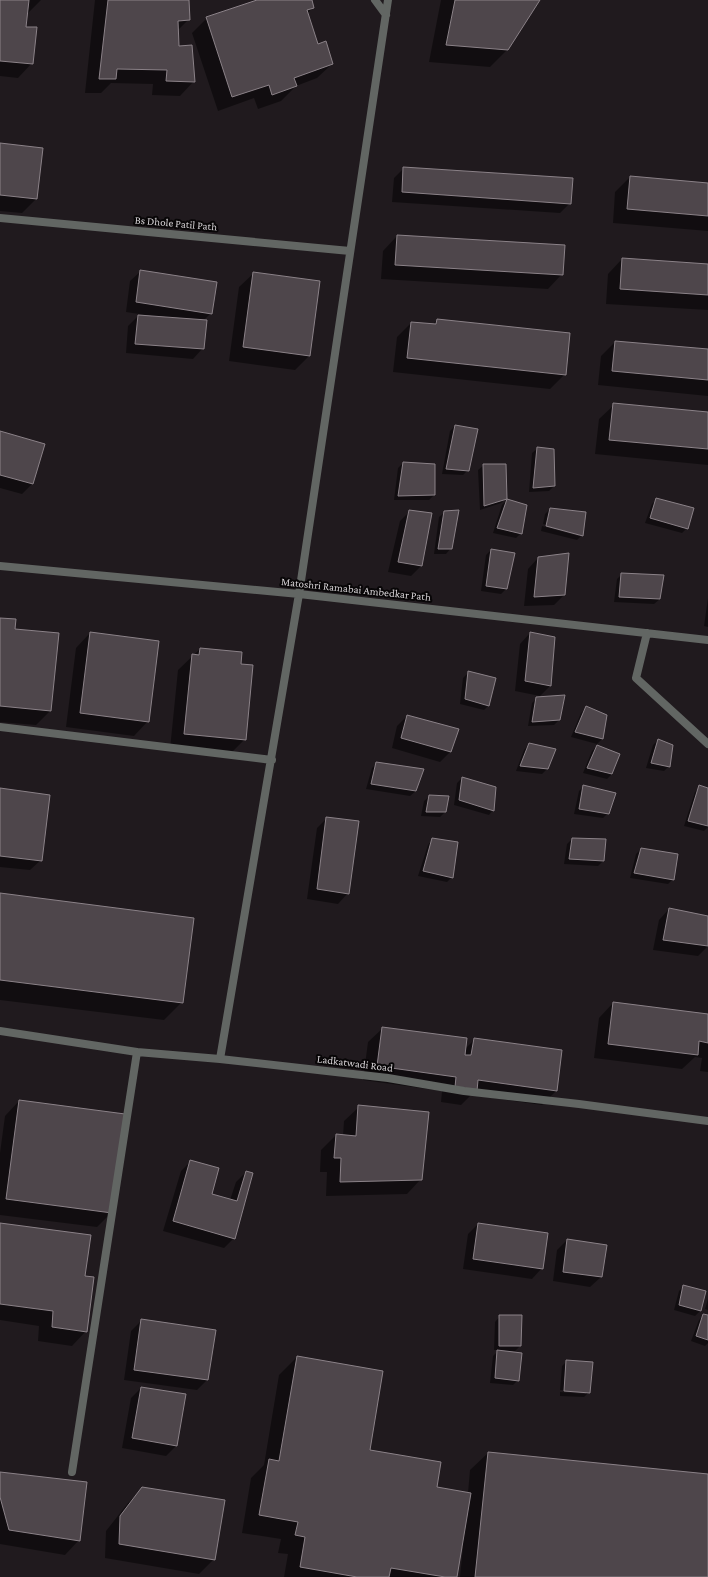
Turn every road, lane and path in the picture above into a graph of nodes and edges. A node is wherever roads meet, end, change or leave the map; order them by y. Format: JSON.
{"nodes":[{"id":1,"x":375,"y":0,"type":"edge"},
{"id":2,"x":388,"y":0,"type":"edge"},
{"id":3,"x":386,"y":15,"type":"junction"},
{"id":4,"x":0,"y":218,"type":"edge"},
{"id":5,"x":350,"y":251,"type":"junction"},
{"id":6,"x":0,"y":566,"type":"edge"},
{"id":7,"x":299,"y":594,"type":"junction"},
{"id":8,"x":647,"y":633,"type":"junction"},
{"id":9,"x":708,"y":640,"type":"edge"},
{"id":10,"x":0,"y":727,"type":"edge"},
{"id":11,"x":708,"y":744,"type":"edge"},
{"id":12,"x":272,"y":760,"type":"junction"},
{"id":13,"x":0,"y":1031,"type":"edge"},
{"id":14,"x":137,"y":1052,"type":"junction"},
{"id":15,"x":220,"y":1059,"type":"junction"},
{"id":16,"x":708,"y":1121,"type":"edge"},
{"id":17,"x":72,"y":1472,"type":"dead end"}],
"edges":[{"from":1,"to":3,"type":"street"},
{"from":2,"to":3,"type":"street"},
{"from":3,"to":5,"type":"street"},
{"from":4,"to":5,"type":"street","name":"Bs Dhole Patil Path"},
{"from":5,"to":7,"type":"street"},
{"from":6,"to":7,"type":"street","name":"Matoshri Ramabai Ambedkar Path"},
{"from":7,"to":8,"type":"street","name":"Matoshri Ramabai Ambedkar Path"},
{"from":7,"to":12,"type":"street"},
{"from":8,"to":9,"type":"street","name":"Matoshri Ramabai Ambedkar Path"},
{"from":8,"to":11,"type":"street"},
{"from":10,"to":12,"type":"street"},
{"from":12,"to":15,"type":"street"},
{"from":13,"to":14,"type":"street","name":"Ladkatwadi Road"},
{"from":14,"to":15,"type":"street","name":"Ladkatwadi Road"},
{"from":14,"to":17,"type":"street"},
{"from":15,"to":16,"type":"street","name":"Ladkatwadi Road"}]}
